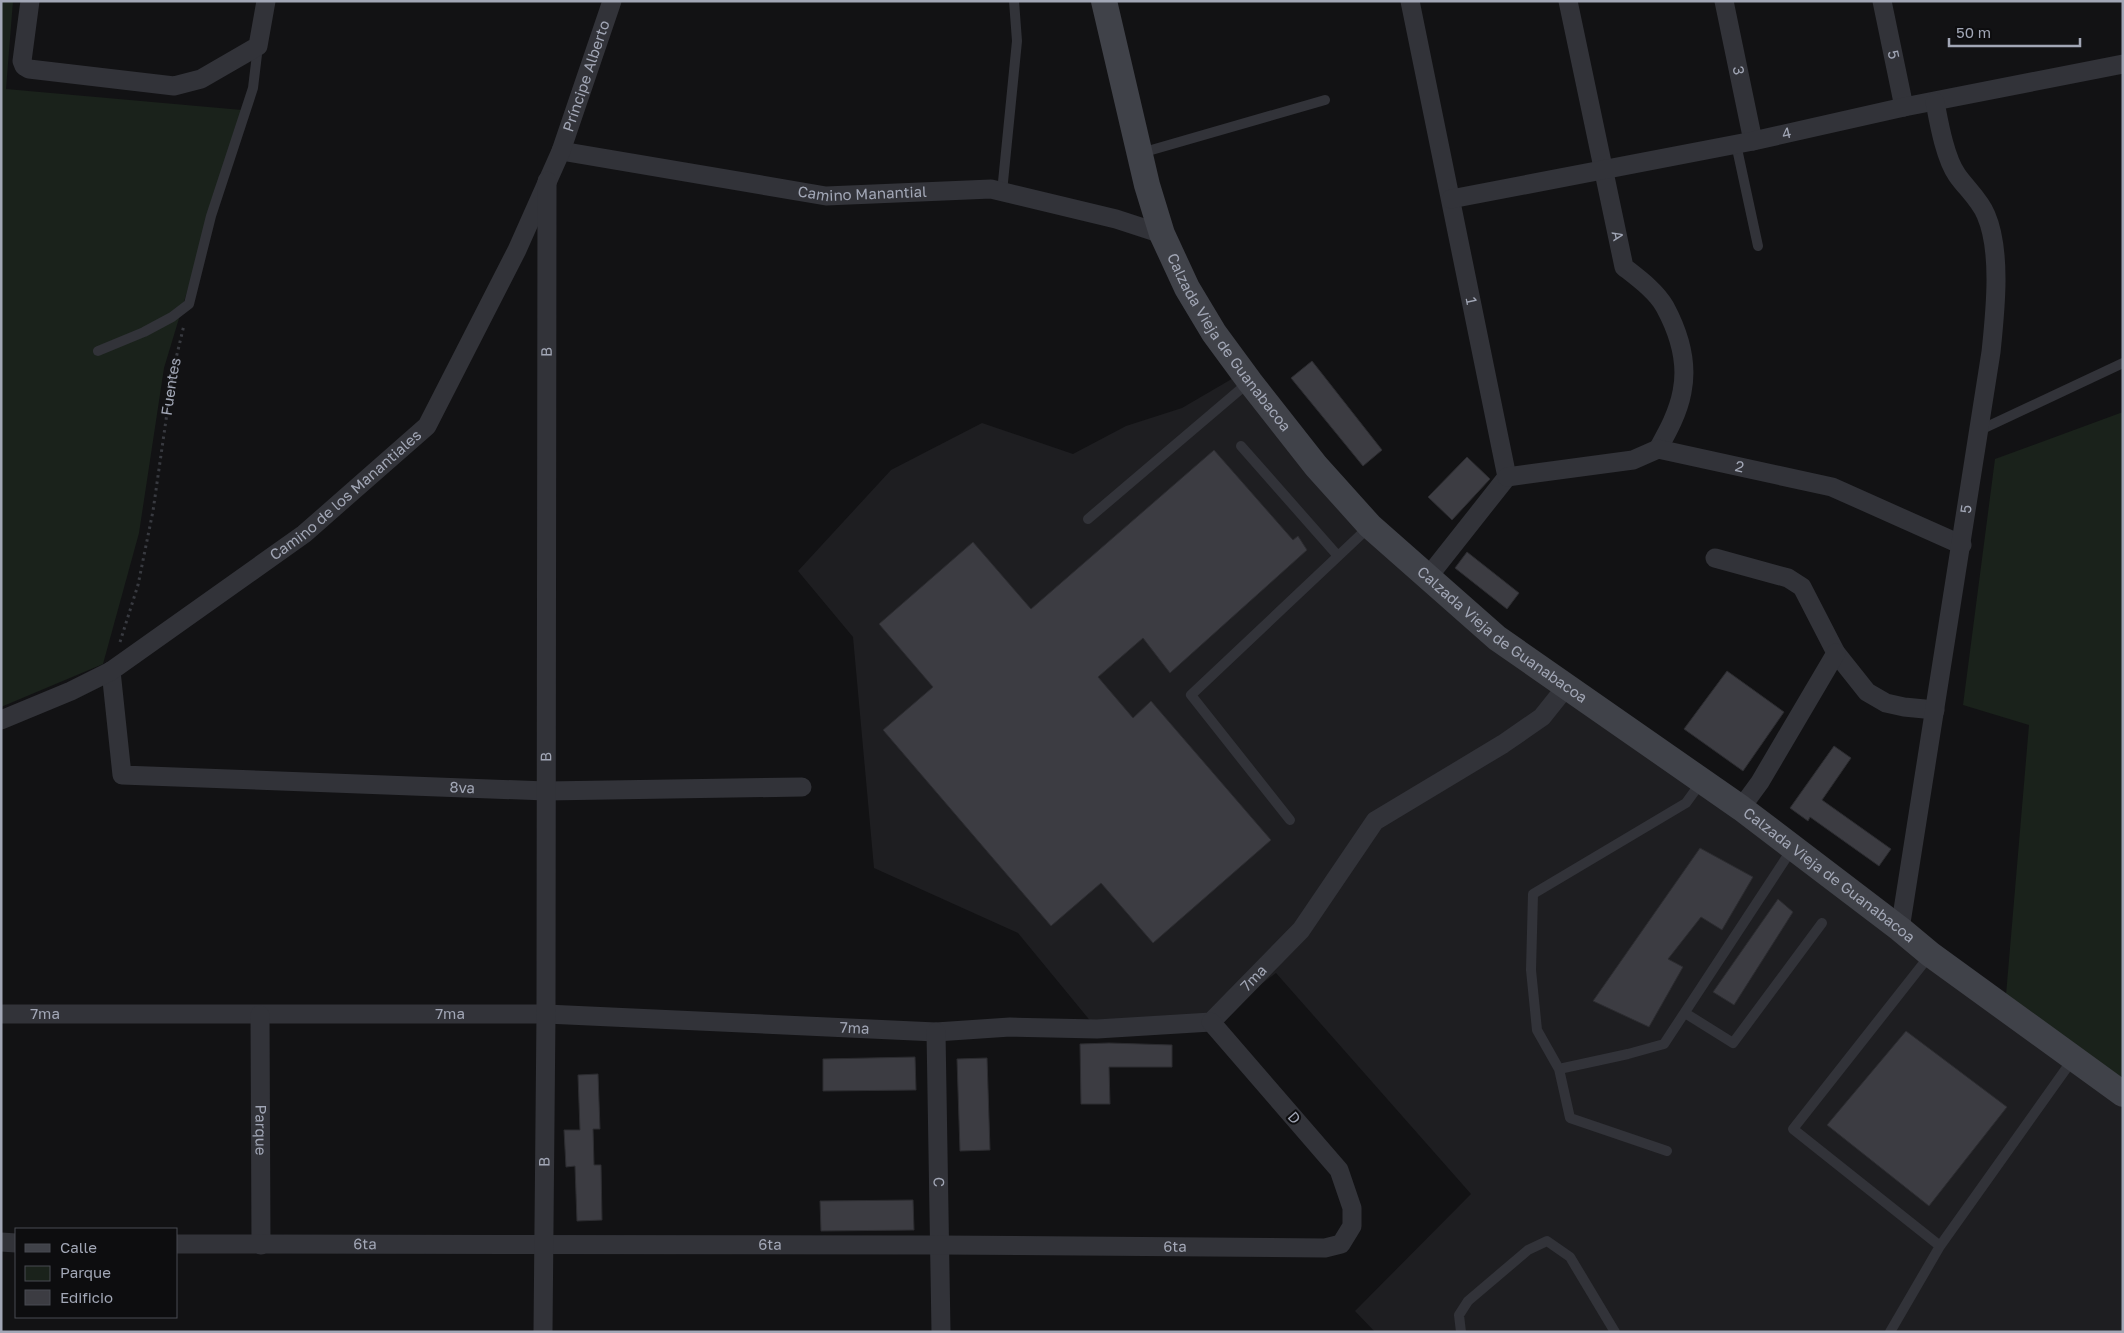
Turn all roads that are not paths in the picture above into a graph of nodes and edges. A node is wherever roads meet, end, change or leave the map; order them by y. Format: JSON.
{"nodes":[{"id":1,"x":30,"y":1,"type":"edge"},
{"id":2,"x":266,"y":1,"type":"edge"},
{"id":3,"x":612,"y":1,"type":"edge"},
{"id":4,"x":1014,"y":1,"type":"edge"},
{"id":5,"x":1104,"y":1,"type":"edge"},
{"id":6,"x":1410,"y":1,"type":"edge"},
{"id":7,"x":1568,"y":1,"type":"edge"},
{"id":8,"x":1724,"y":1,"type":"edge"},
{"id":9,"x":1882,"y":1,"type":"edge"},
{"id":10,"x":258,"y":46,"type":"junction"},
{"id":11,"x":2123,"y":64,"type":"edge"},
{"id":12,"x":1325,"y":100,"type":"dead end"},
{"id":13,"x":1935,"y":102,"type":"junction"},
{"id":14,"x":1904,"y":107,"type":"junction"},
{"id":15,"x":1745,"y":143,"type":"junction"},
{"id":16,"x":561,"y":151,"type":"junction"},
{"id":17,"x":1140,"y":154,"type":"junction"},
{"id":18,"x":1603,"y":169,"type":"junction"},
{"id":19,"x":547,"y":181,"type":"junction"},
{"id":20,"x":1002,"y":192,"type":"junction"},
{"id":21,"x":1451,"y":198,"type":"junction"},
{"id":22,"x":1162,"y":234,"type":"junction"},
{"id":23,"x":1758,"y":246,"type":"dead end"},
{"id":24,"x":98,"y":351,"type":"dead end"},
{"id":25,"x":2123,"y":363,"type":"edge"},
{"id":26,"x":1250,"y":382,"type":"junction"},
{"id":27,"x":1978,"y":431,"type":"junction"},
{"id":28,"x":1241,"y":446,"type":"dead end"},
{"id":29,"x":1658,"y":449,"type":"junction"},
{"id":30,"x":1507,"y":477,"type":"junction"},
{"id":31,"x":1088,"y":519,"type":"dead end"},
{"id":32,"x":1370,"y":526,"type":"junction"},
{"id":33,"x":1962,"y":545,"type":"junction"},
{"id":34,"x":1338,"y":556,"type":"junction"},
{"id":35,"x":1715,"y":558,"type":"dead end"},
{"id":36,"x":1428,"y":577,"type":"junction"},
{"id":37,"x":1836,"y":654,"type":"junction"},
{"id":38,"x":110,"y":671,"type":"junction"},
{"id":39,"x":1566,"y":687,"type":"junction"},
{"id":40,"x":1935,"y":710,"type":"junction"},
{"id":41,"x":1,"y":720,"type":"edge"},
{"id":42,"x":1702,"y":781,"type":"junction"},
{"id":43,"x":802,"y":787,"type":"dead end"},
{"id":44,"x":546,"y":791,"type":"junction"},
{"id":45,"x":1741,"y":808,"type":"junction"},
{"id":46,"x":1290,"y":820,"type":"dead end"},
{"id":47,"x":1792,"y":849,"type":"junction"},
{"id":48,"x":1822,"y":922,"type":"dead end"},
{"id":49,"x":1900,"y":929,"type":"junction"},
{"id":50,"x":1930,"y":954,"type":"junction"},
{"id":51,"x":1685,"y":1013,"type":"junction"},
{"id":52,"x":1,"y":1014,"type":"edge"},
{"id":53,"x":546,"y":1014,"type":"junction"},
{"id":54,"x":260,"y":1015,"type":"junction"},
{"id":55,"x":1211,"y":1022,"type":"junction"},
{"id":56,"x":936,"y":1032,"type":"junction"},
{"id":57,"x":2072,"y":1059,"type":"junction"},
{"id":58,"x":1559,"y":1069,"type":"junction"},
{"id":59,"x":2123,"y":1094,"type":"edge"},
{"id":60,"x":1667,"y":1151,"type":"dead end"},
{"id":61,"x":1352,"y":1226,"type":"joint"},
{"id":62,"x":1,"y":1242,"type":"edge"},
{"id":63,"x":15,"y":1242,"type":"edge"},
{"id":64,"x":178,"y":1244,"type":"edge"},
{"id":65,"x":261,"y":1245,"type":"junction"},
{"id":66,"x":544,"y":1245,"type":"junction"},
{"id":67,"x":940,"y":1245,"type":"junction"},
{"id":68,"x":1940,"y":1246,"type":"junction"},
{"id":69,"x":543,"y":1332,"type":"edge"},
{"id":70,"x":941,"y":1332,"type":"edge"},
{"id":71,"x":1461,"y":1332,"type":"edge"},
{"id":72,"x":1615,"y":1332,"type":"edge"},
{"id":73,"x":1890,"y":1332,"type":"edge"}],
"edges":[{"from":1,"to":10,"type":"street"},
{"from":2,"to":10,"type":"street"},
{"from":3,"to":16,"type":"street","name":"Príncipe Alberto"},
{"from":4,"to":20,"type":"lane"},
{"from":5,"to":17,"type":"main road","name":"Calzada Vieja de Guanabacoa"},
{"from":6,"to":21,"type":"street","name":"1"},
{"from":7,"to":18,"type":"street","name":"A"},
{"from":8,"to":15,"type":"street","name":"3"},
{"from":9,"to":14,"type":"street","name":"5"},
{"from":10,"to":24,"type":"lane"},
{"from":11,"to":13,"type":"street","name":"4"},
{"from":12,"to":17,"type":"lane"},
{"from":13,"to":14,"type":"street","name":"4"},
{"from":13,"to":27,"type":"street","name":"5"},
{"from":14,"to":15,"type":"street","name":"4"},
{"from":15,"to":18,"type":"street","name":"4"},
{"from":15,"to":23,"type":"lane"},
{"from":16,"to":19,"type":"street","name":"Camino de los Manantiales"},
{"from":16,"to":20,"type":"street","name":"Camino Manantial"},
{"from":17,"to":22,"type":"main road","name":"Calzada Vieja de Guanabacoa"},
{"from":18,"to":21,"type":"street","name":"4"},
{"from":18,"to":29,"type":"street","name":"A"},
{"from":19,"to":38,"type":"street","name":"Camino de los Manantiales"},
{"from":19,"to":44,"type":"street","name":"B"},
{"from":20,"to":22,"type":"street","name":"Camino Manantial"},
{"from":21,"to":30,"type":"street","name":"1"},
{"from":22,"to":26,"type":"main road","name":"Calzada Vieja de Guanabacoa"},
{"from":25,"to":27,"type":"lane"},
{"from":26,"to":31,"type":"lane"},
{"from":26,"to":32,"type":"main road","name":"Calzada Vieja de Guanabacoa"},
{"from":27,"to":33,"type":"street","name":"5"},
{"from":28,"to":34,"type":"lane"},
{"from":29,"to":30,"type":"street"},
{"from":29,"to":33,"type":"street","name":"2"},
{"from":30,"to":36,"type":"street"},
{"from":32,"to":34,"type":"lane"},
{"from":32,"to":36,"type":"main road","name":"Calzada Vieja de Guanabacoa"},
{"from":33,"to":40,"type":"street","name":"5"},
{"from":34,"to":46,"type":"lane"},
{"from":35,"to":37,"type":"street"},
{"from":36,"to":39,"type":"main road","name":"Calzada Vieja de Guanabacoa"},
{"from":37,"to":40,"type":"street"},
{"from":37,"to":45,"type":"street"},
{"from":38,"to":41,"type":"street","name":"Camino de los Manantiales"},
{"from":38,"to":44,"type":"street","name":"8va"},
{"from":39,"to":42,"type":"main road","name":"Calzada Vieja de Guanabacoa"},
{"from":39,"to":55,"type":"street","name":"7ma"},
{"from":40,"to":49,"type":"street","name":"5"},
{"from":42,"to":45,"type":"main road","name":"Calzada Vieja de Guanabacoa"},
{"from":42,"to":58,"type":"lane"},
{"from":43,"to":44,"type":"street","name":"8va"},
{"from":44,"to":53,"type":"street","name":"B"},
{"from":45,"to":47,"type":"main road","name":"Calzada Vieja de Guanabacoa"},
{"from":47,"to":49,"type":"main road","name":"Calzada Vieja de Guanabacoa"},
{"from":47,"to":51,"type":"lane"},
{"from":48,"to":51,"type":"lane"},
{"from":49,"to":50,"type":"main road","name":"Calzada Vieja de Guanabacoa"},
{"from":50,"to":57,"type":"main road","name":"Calzada Vieja de Guanabacoa"},
{"from":50,"to":68,"type":"lane"},
{"from":51,"to":58,"type":"lane"},
{"from":52,"to":54,"type":"street","name":"7ma"},
{"from":53,"to":54,"type":"street","name":"7ma"},
{"from":53,"to":56,"type":"street","name":"7ma"},
{"from":53,"to":66,"type":"street","name":"B"},
{"from":54,"to":65,"type":"street","name":"Parque"},
{"from":55,"to":56,"type":"street","name":"7ma"},
{"from":55,"to":61,"type":"street","name":"D"},
{"from":56,"to":67,"type":"street","name":"C"},
{"from":57,"to":59,"type":"main road","name":"Calzada Vieja de Guanabacoa"},
{"from":57,"to":68,"type":"lane"},
{"from":58,"to":60,"type":"lane"},
{"from":61,"to":67,"type":"street","name":"6ta"},
{"from":62,"to":63,"type":"street"},
{"from":64,"to":65,"type":"street","name":"6ta"},
{"from":65,"to":66,"type":"street","name":"6ta"},
{"from":66,"to":67,"type":"street","name":"6ta"},
{"from":66,"to":69,"type":"street","name":"B"},
{"from":67,"to":70,"type":"street","name":"C"},
{"from":68,"to":73,"type":"lane"},
{"from":71,"to":72,"type":"lane"}]}
